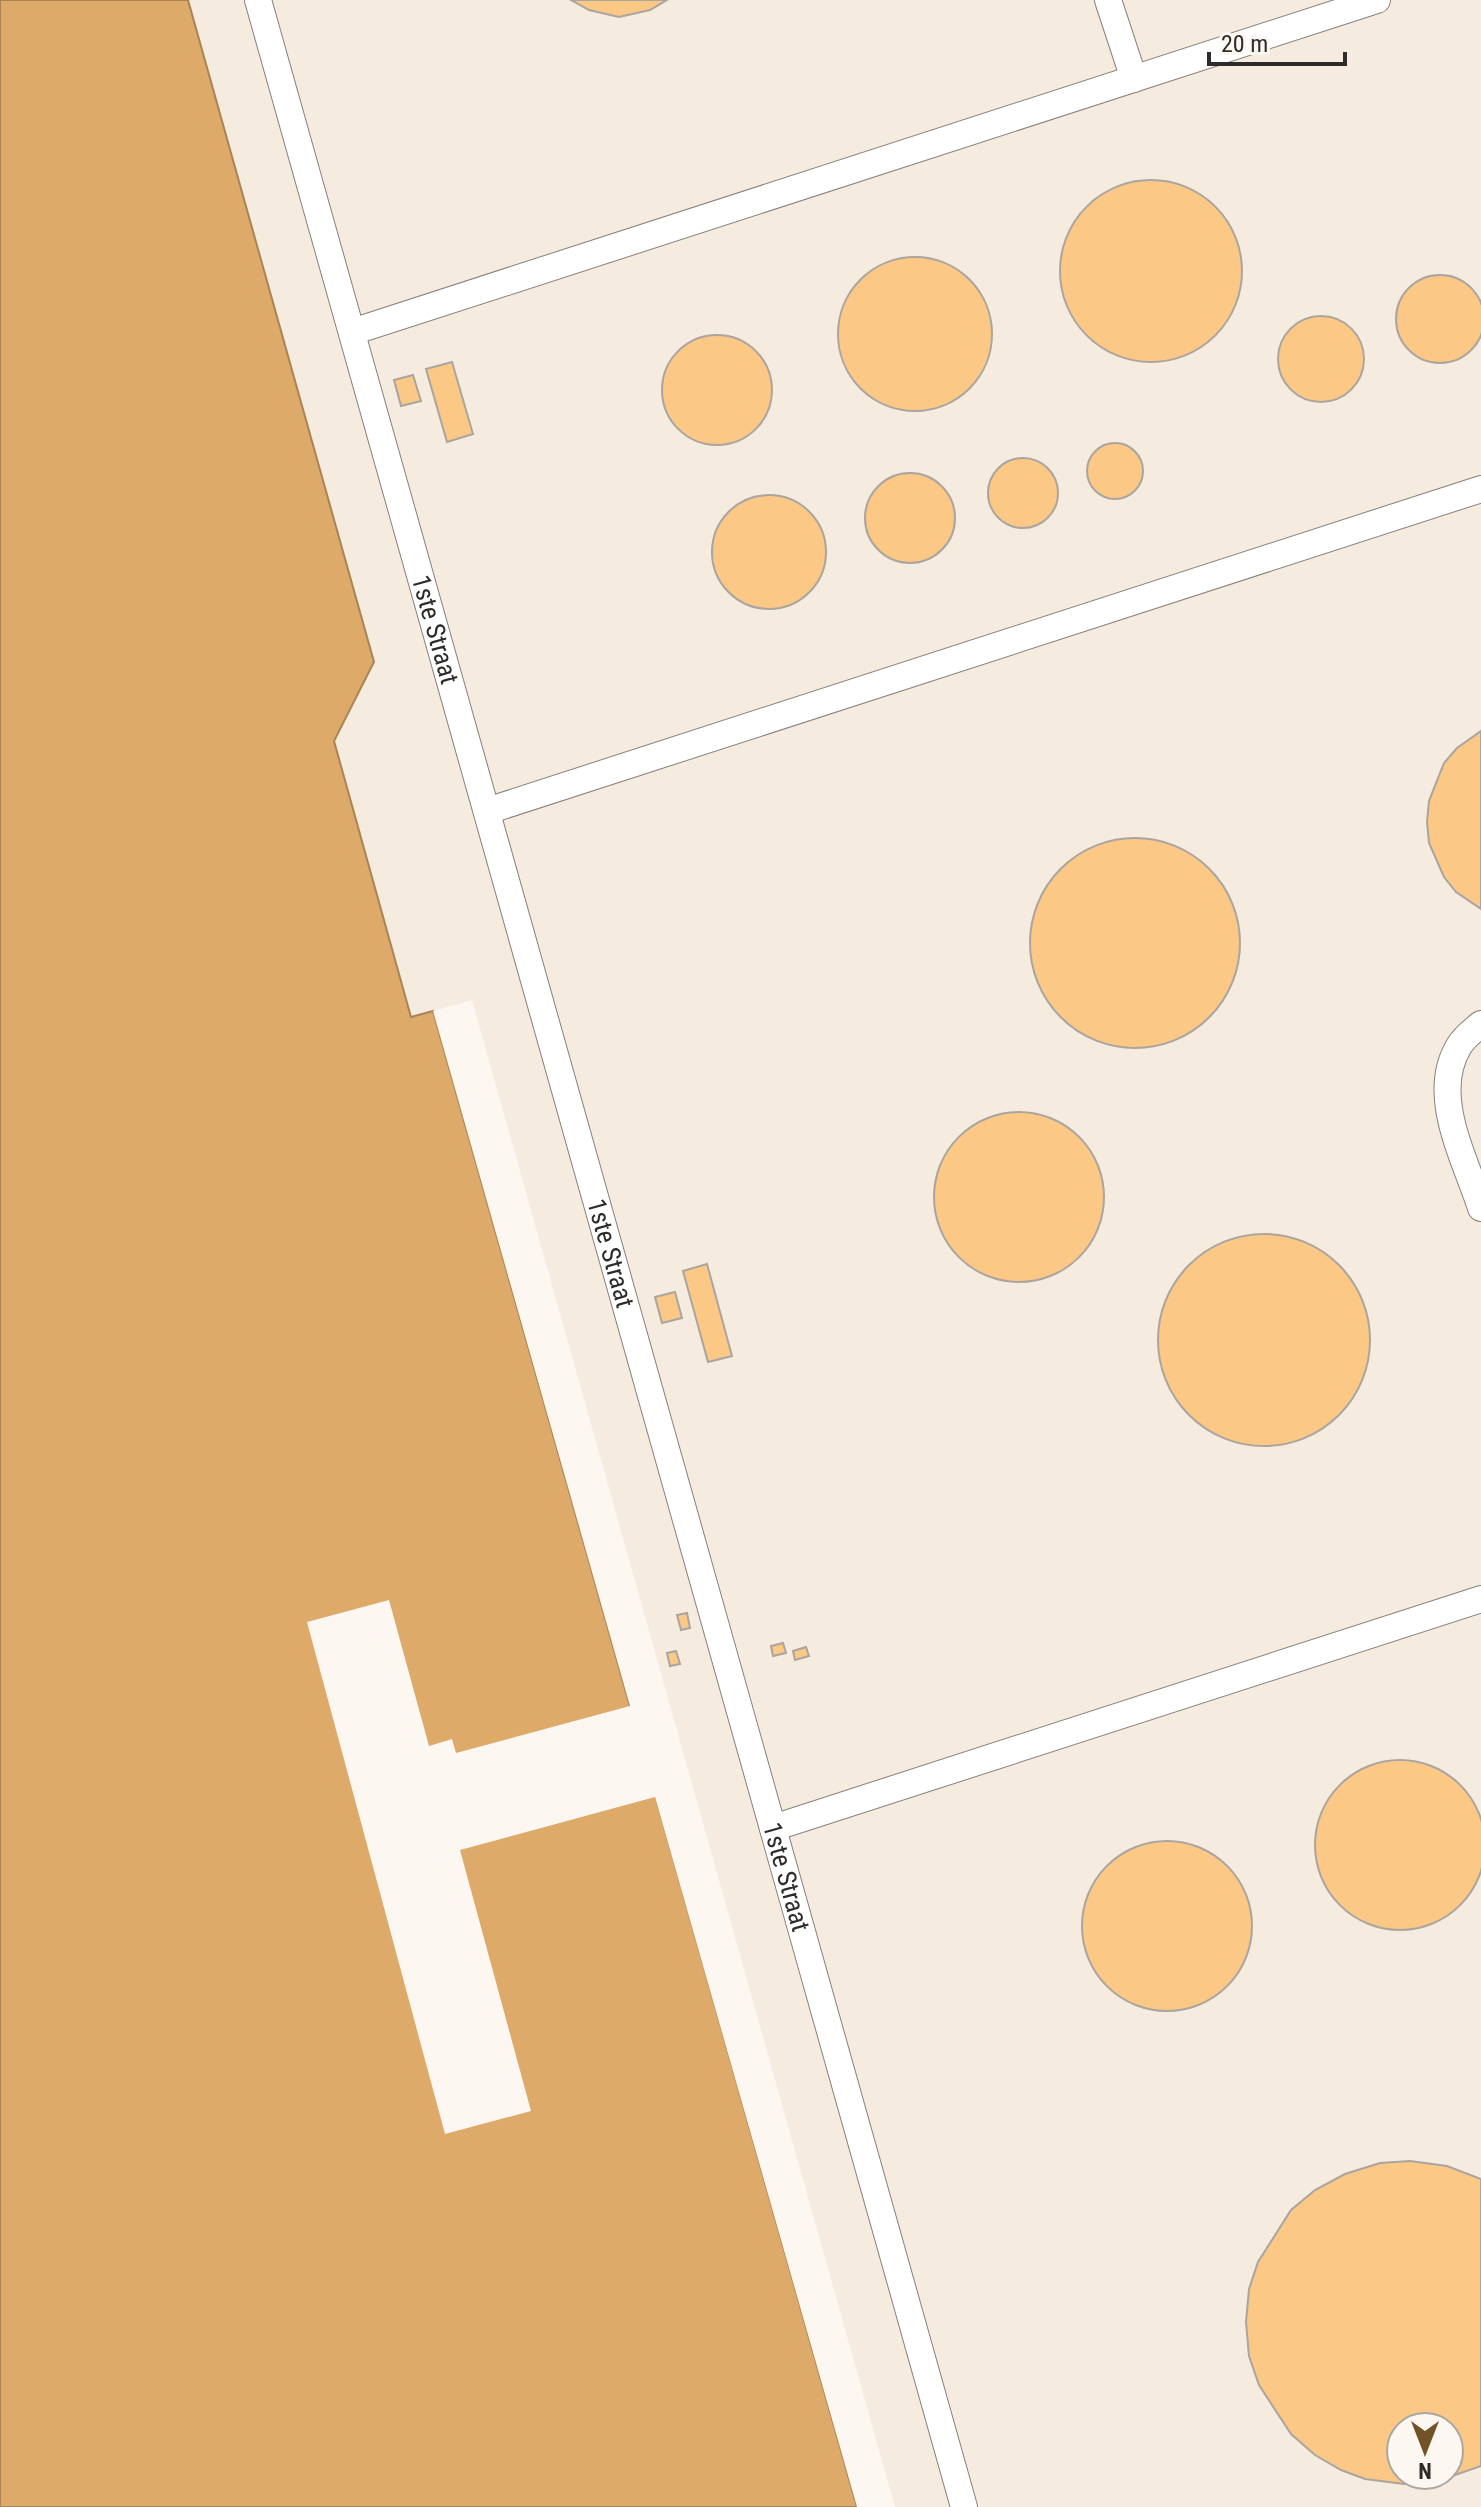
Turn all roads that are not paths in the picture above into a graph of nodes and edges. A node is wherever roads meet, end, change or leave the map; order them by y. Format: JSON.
{"nodes":[{"id":1,"x":258,"y":0,"type":"edge"},
{"id":2,"x":1108,"y":0,"type":"edge"},
{"id":3,"x":1377,"y":0,"type":"edge"},
{"id":4,"x":1134,"y":79,"type":"junction"},
{"id":5,"x":352,"y":332,"type":"junction"},
{"id":6,"x":1481,"y":489,"type":"edge"},
{"id":7,"x":487,"y":811,"type":"junction"},
{"id":8,"x":1481,"y":1024,"type":"edge"},
{"id":9,"x":1481,"y":1208,"type":"edge"},
{"id":10,"x":1481,"y":1599,"type":"edge"},
{"id":11,"x":773,"y":1828,"type":"junction"},
{"id":12,"x":964,"y":2507,"type":"edge"}],
"edges":[{"from":1,"to":5,"type":"lane","name":"1ste Straat"},
{"from":2,"to":4,"type":"lane"},
{"from":3,"to":4,"type":"lane"},
{"from":4,"to":5,"type":"lane"},
{"from":5,"to":7,"type":"lane","name":"1ste Straat"},
{"from":6,"to":7,"type":"lane"},
{"from":7,"to":11,"type":"lane","name":"1ste Straat"},
{"from":8,"to":9,"type":"lane"},
{"from":10,"to":11,"type":"lane"},
{"from":11,"to":12,"type":"lane","name":"1ste Straat"}]}
